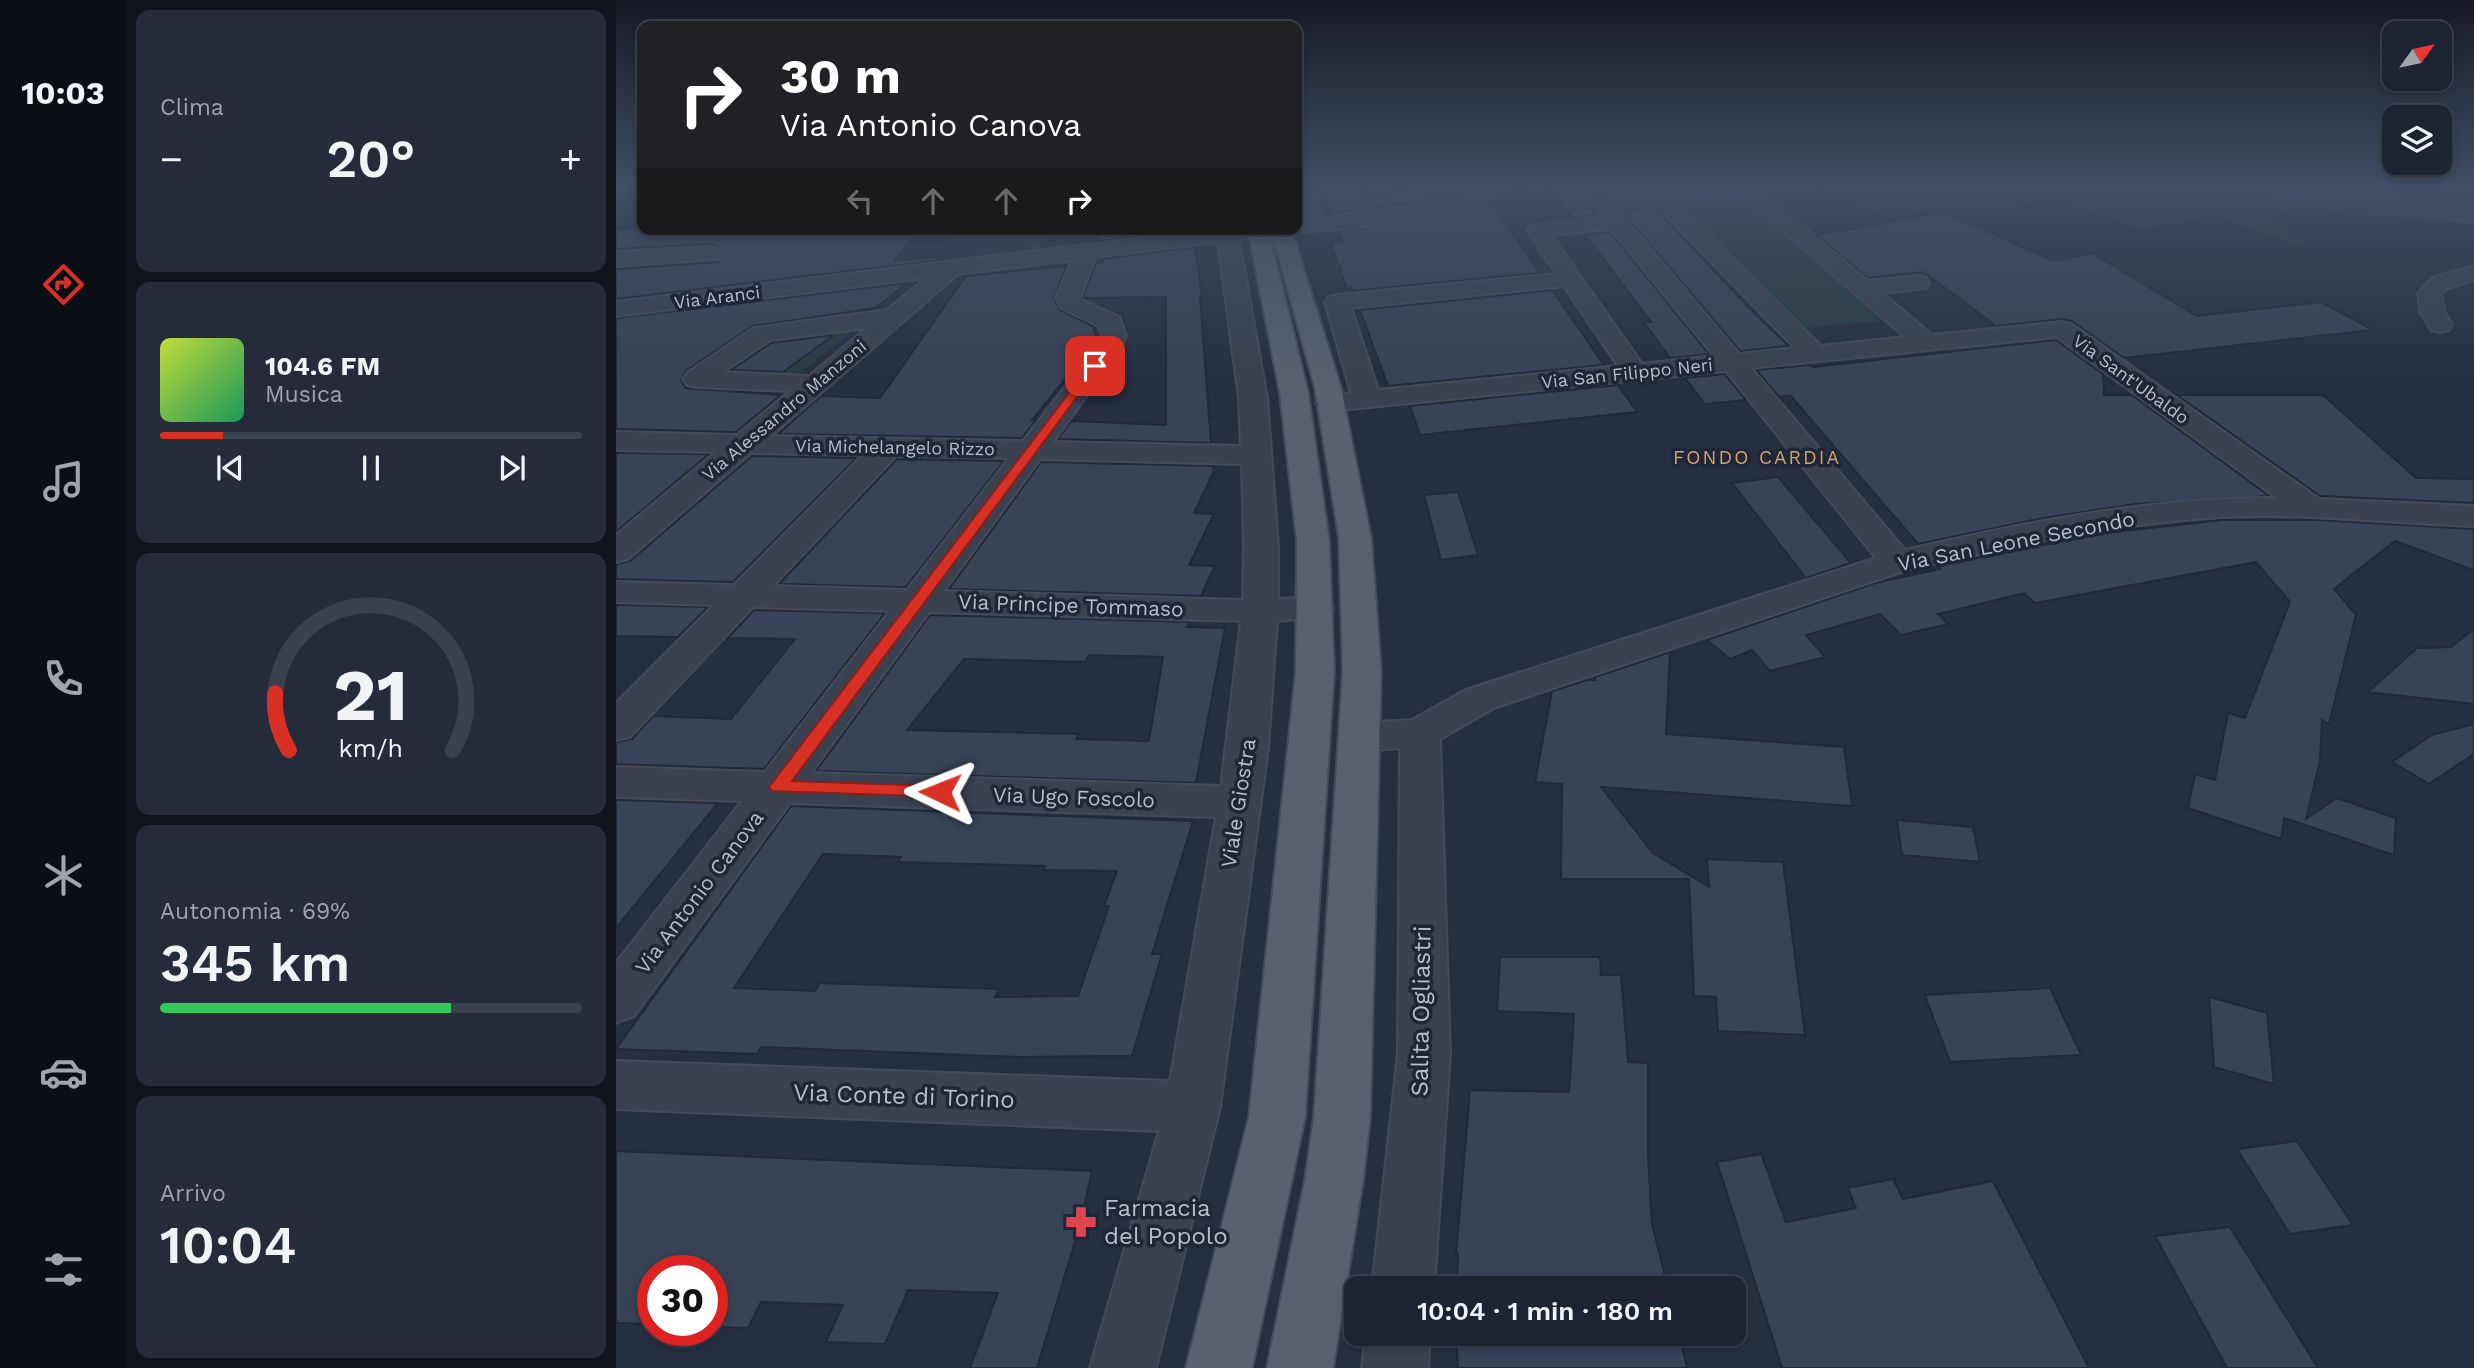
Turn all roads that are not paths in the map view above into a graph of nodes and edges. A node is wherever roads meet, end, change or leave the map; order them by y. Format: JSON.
{"nodes":[{"id":1,"x":1127,"y":247,"type":"edge"},
{"id":2,"x":1266,"y":247,"type":"edge"},
{"id":3,"x":1271,"y":247,"type":"edge"},
{"id":4,"x":1276,"y":247,"type":"edge"},
{"id":5,"x":1549,"y":247,"type":"edge"},
{"id":6,"x":1637,"y":247,"type":"edge"},
{"id":7,"x":1707,"y":247,"type":"edge"},
{"id":8,"x":1814,"y":247,"type":"edge"},
{"id":9,"x":1086,"y":252,"type":"junction"},
{"id":10,"x":710,"y":254,"type":"dead end"},
{"id":11,"x":616,"y":259,"type":"edge"},
{"id":12,"x":951,"y":269,"type":"junction"},
{"id":13,"x":2474,"y":273,"type":"edge"},
{"id":14,"x":1571,"y":279,"type":"junction"},
{"id":15,"x":1918,"y":283,"type":"dead end"},
{"id":16,"x":1862,"y":288,"type":"junction"},
{"id":17,"x":616,"y":309,"type":"edge"},
{"id":18,"x":893,"y":317,"type":"junction"},
{"id":19,"x":2440,"y":325,"type":"dead end"},
{"id":20,"x":1925,"y":342,"type":"junction"},
{"id":21,"x":1815,"y":354,"type":"junction"},
{"id":22,"x":1732,"y":362,"type":"junction"},
{"id":23,"x":1635,"y":372,"type":"junction"},
{"id":24,"x":814,"y":384,"type":"junction"},
{"id":25,"x":1348,"y":401,"type":"junction"},
{"id":26,"x":616,"y":441,"type":"edge"},
{"id":27,"x":743,"y":444,"type":"junction"},
{"id":28,"x":888,"y":447,"type":"junction"},
{"id":29,"x":1032,"y":449,"type":"junction"},
{"id":30,"x":1257,"y":455,"type":"junction"},
{"id":31,"x":2313,"y":509,"type":"junction"},
{"id":32,"x":2474,"y":516,"type":"edge"},
{"id":33,"x":616,"y":552,"type":"edge"},
{"id":34,"x":1897,"y":562,"type":"junction"},
{"id":35,"x":616,"y":592,"type":"edge"},
{"id":36,"x":744,"y":596,"type":"junction"},
{"id":37,"x":918,"y":601,"type":"junction"},
{"id":38,"x":1315,"y":608,"type":"junction"},
{"id":39,"x":1260,"y":611,"type":"junction"},
{"id":40,"x":616,"y":727,"type":"edge"},
{"id":41,"x":1420,"y":733,"type":"junction"},
{"id":42,"x":1359,"y":737,"type":"junction"},
{"id":43,"x":616,"y":782,"type":"edge"},
{"id":44,"x":778,"y":787,"type":"junction"},
{"id":45,"x":1238,"y":802,"type":"junction"},
{"id":46,"x":616,"y":1001,"type":"edge"},
{"id":47,"x":616,"y":1085,"type":"edge"},
{"id":48,"x":1193,"y":1107,"type":"junction"},
{"id":49,"x":1404,"y":1276,"type":"edge"},
{"id":50,"x":1397,"y":1346,"type":"edge"},
{"id":51,"x":1123,"y":1368,"type":"edge"},
{"id":52,"x":1219,"y":1368,"type":"edge"},
{"id":53,"x":1300,"y":1368,"type":"edge"},
{"id":54,"x":1395,"y":1368,"type":"edge"}],
"edges":[{"from":1,"to":9,"type":"street","name":"Via Aranci"},
{"from":2,"to":30,"type":"street","name":"Viale Giostra"},
{"from":3,"to":38,"type":"main road"},
{"from":4,"to":25,"type":"main road"},
{"from":5,"to":14,"type":"street"},
{"from":6,"to":22,"type":"street"},
{"from":7,"to":21,"type":"street"},
{"from":8,"to":16,"type":"street"},
{"from":9,"to":12,"type":"street","name":"Via Aranci"},
{"from":9,"to":29,"type":"street","name":"Via Antonio Canova"},
{"from":10,"to":11,"type":"street"},
{"from":12,"to":17,"type":"street","name":"Via Aranci"},
{"from":12,"to":18,"type":"street","name":"Via Alessandro Manzoni"},
{"from":13,"to":19,"type":"street"},
{"from":14,"to":23,"type":"street"},
{"from":14,"to":25,"type":"street"},
{"from":15,"to":16,"type":"street"},
{"from":16,"to":20,"type":"street"},
{"from":18,"to":24,"type":"street","name":"Via Alessandro Manzoni"},
{"from":18,"to":24,"type":"street"},
{"from":20,"to":21,"type":"street","name":"Via San Filippo Neri"},
{"from":20,"to":31,"type":"street","name":"Via Sant'Ubaldo"},
{"from":21,"to":22,"type":"street","name":"Via San Filippo Neri"},
{"from":22,"to":23,"type":"street","name":"Via San Filippo Neri"},
{"from":22,"to":34,"type":"street"},
{"from":23,"to":25,"type":"street","name":"Via San Filippo Neri"},
{"from":24,"to":27,"type":"street","name":"Via Alessandro Manzoni"},
{"from":25,"to":42,"type":"main road"},
{"from":26,"to":27,"type":"street","name":"Via Michelangelo Rizzo"},
{"from":27,"to":28,"type":"street","name":"Via Michelangelo Rizzo"},
{"from":27,"to":33,"type":"street","name":"Via Alessandro Manzoni"},
{"from":28,"to":29,"type":"street","name":"Via Michelangelo Rizzo"},
{"from":28,"to":36,"type":"street"},
{"from":29,"to":30,"type":"street","name":"Via Michelangelo Rizzo"},
{"from":29,"to":37,"type":"street","name":"Via Antonio Canova"},
{"from":30,"to":39,"type":"street","name":"Viale Giostra"},
{"from":31,"to":32,"type":"street","name":"Via San Leone Secondo"},
{"from":31,"to":34,"type":"street","name":"Via San Leone Secondo"},
{"from":34,"to":41,"type":"street","name":"Via San Leone Secondo"},
{"from":35,"to":36,"type":"street","name":"Via Principe Tommaso"},
{"from":36,"to":37,"type":"street","name":"Via Principe Tommaso"},
{"from":36,"to":40,"type":"street"},
{"from":37,"to":39,"type":"street","name":"Via Principe Tommaso"},
{"from":37,"to":44,"type":"street","name":"Via Antonio Canova"},
{"from":38,"to":39,"type":"street","name":"Via Principe Tommaso"},
{"from":38,"to":52,"type":"main road"},
{"from":39,"to":45,"type":"street","name":"Viale Giostra"},
{"from":41,"to":42,"type":"street"},
{"from":41,"to":49,"type":"street","name":"Salita Ogliastri"},
{"from":42,"to":53,"type":"main road"},
{"from":43,"to":44,"type":"street","name":"Via Ugo Foscolo"},
{"from":44,"to":45,"type":"street","name":"Via Ugo Foscolo"},
{"from":44,"to":46,"type":"street","name":"Via Antonio Canova"},
{"from":45,"to":48,"type":"street","name":"Viale Giostra"},
{"from":47,"to":48,"type":"street","name":"Via Conte di Torino"},
{"from":48,"to":51,"type":"street","name":"Viale Giostra"},
{"from":50,"to":54,"type":"street"}]}
